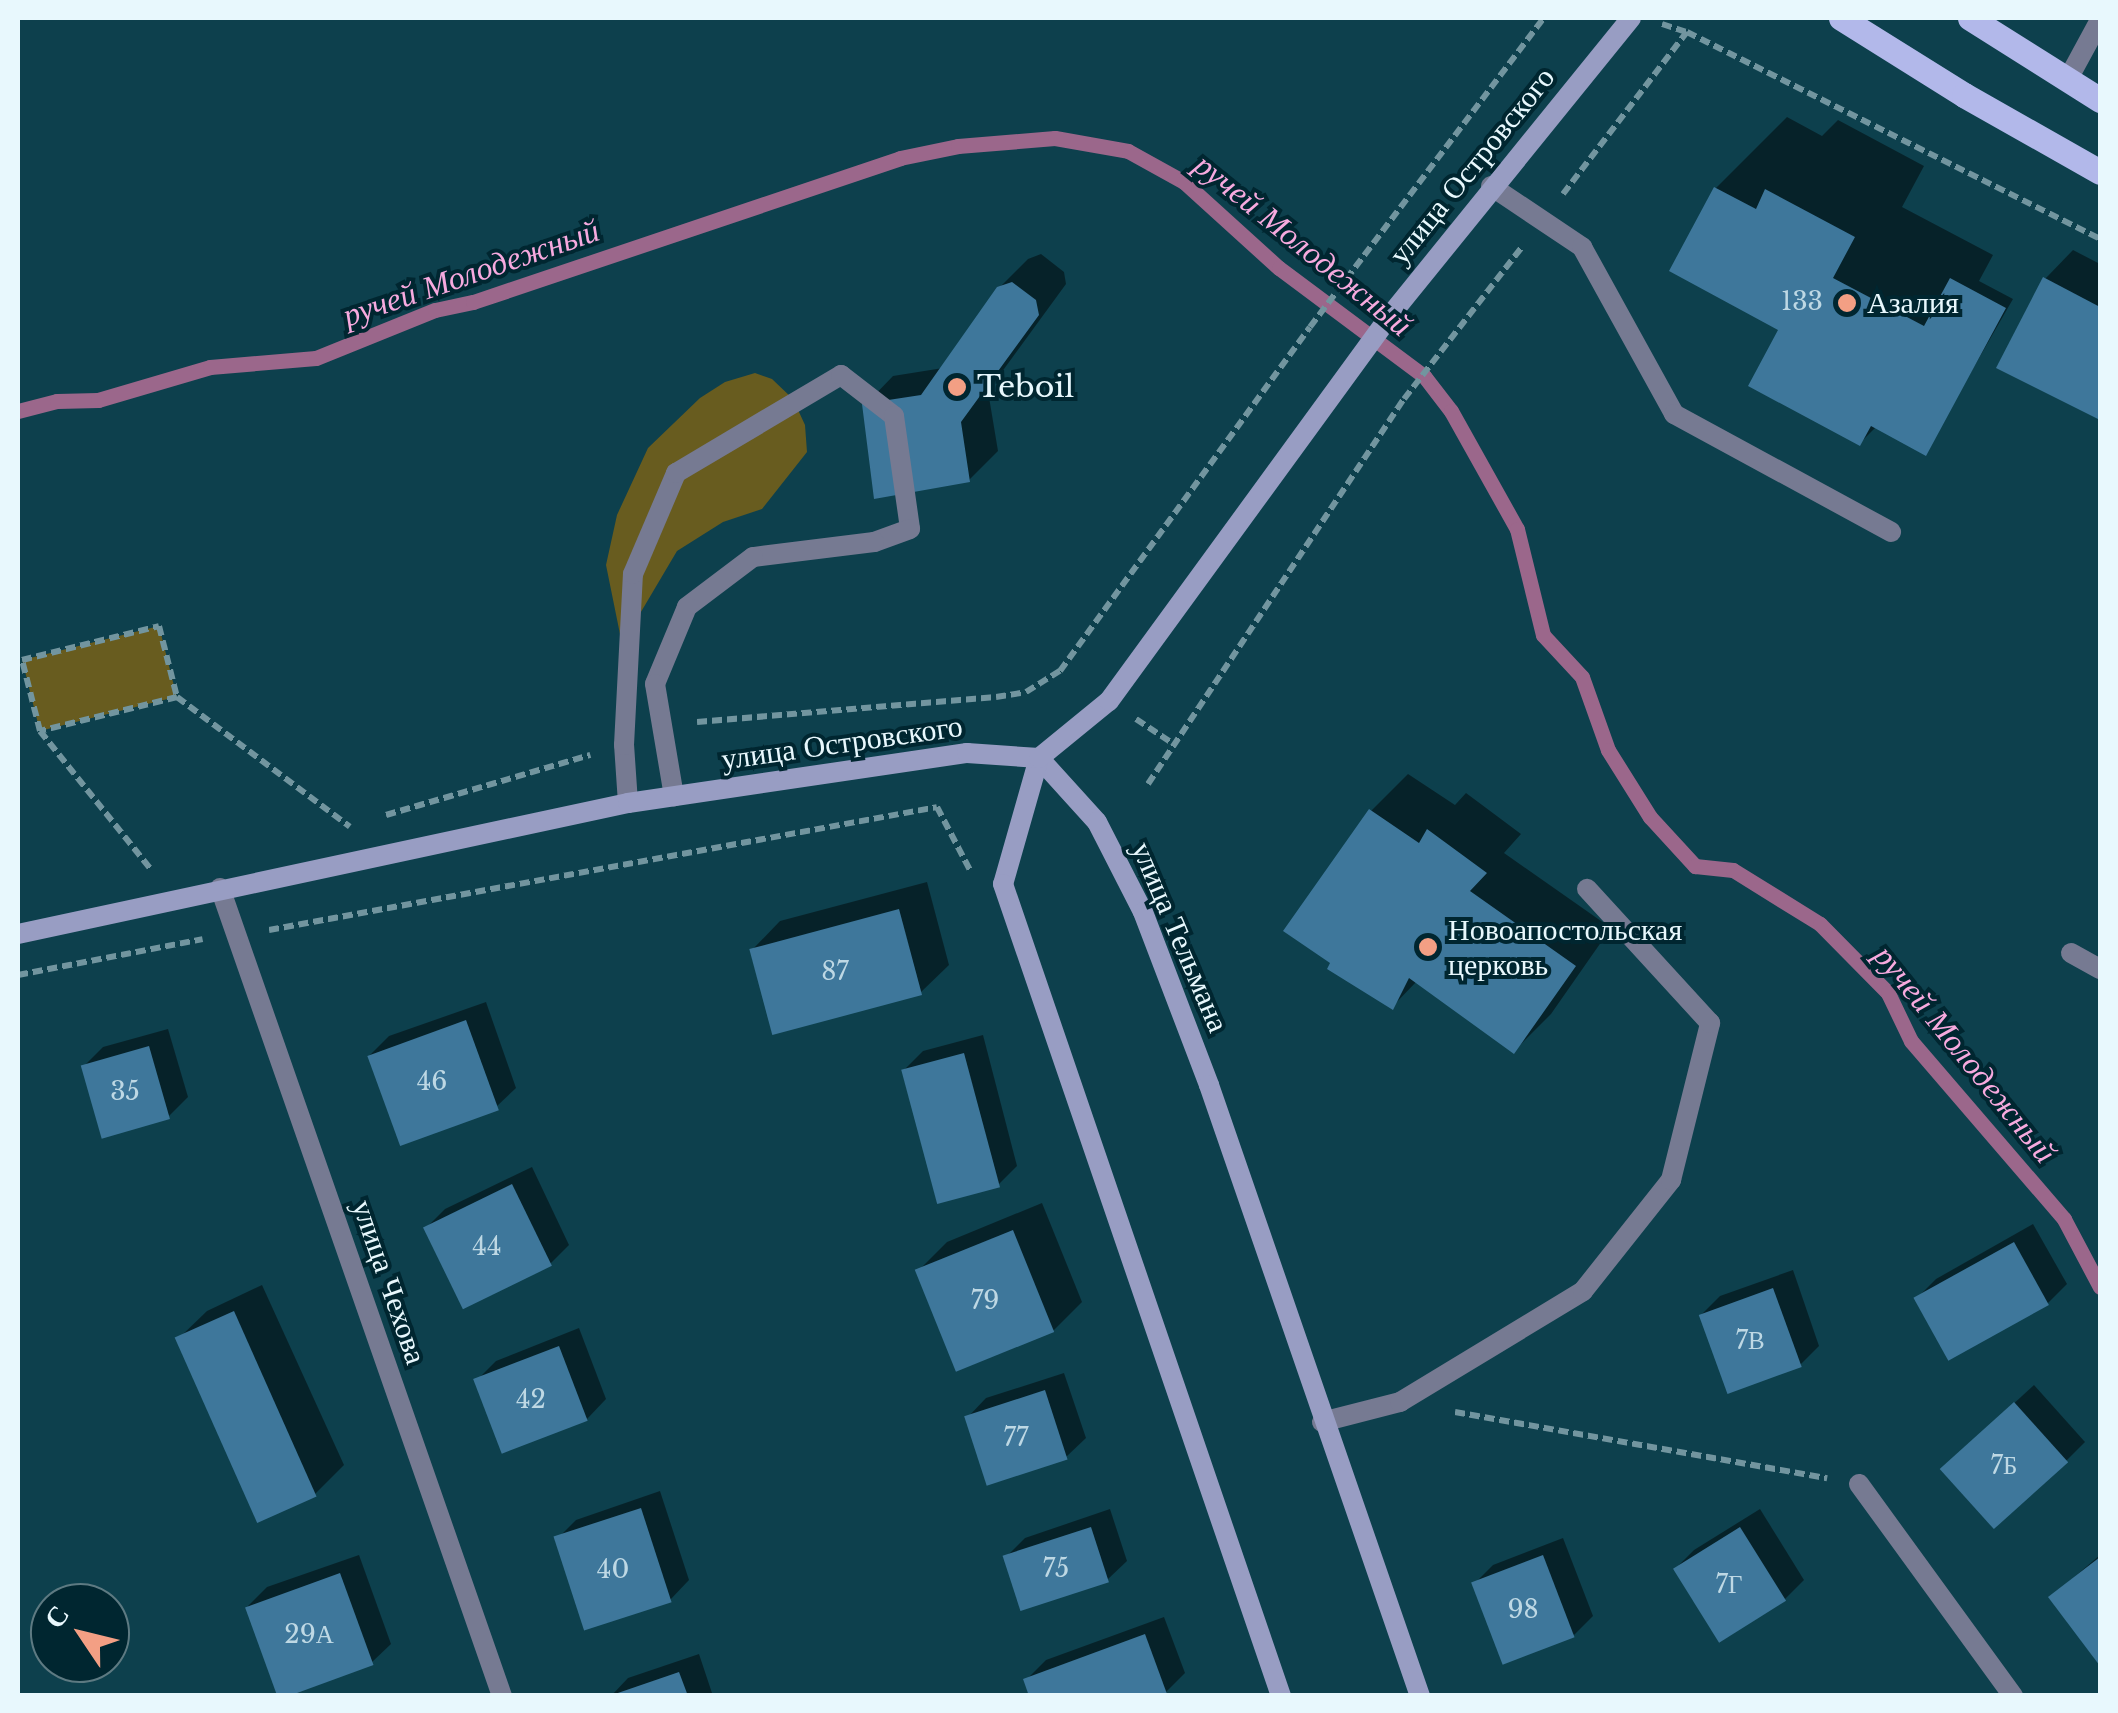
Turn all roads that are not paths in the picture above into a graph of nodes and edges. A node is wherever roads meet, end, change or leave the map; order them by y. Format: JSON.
{"nodes":[{"id":1,"x":1632,"y":18,"type":"edge"},
{"id":2,"x":1840,"y":18,"type":"edge"},
{"id":3,"x":1970,"y":18,"type":"edge"},
{"id":4,"x":2100,"y":20,"type":"edge"},
{"id":5,"x":2068,"y":79,"type":"junction"},
{"id":6,"x":2100,"y":100,"type":"edge"},
{"id":7,"x":2100,"y":172,"type":"edge"},
{"id":8,"x":1492,"y":186,"type":"junction"},
{"id":9,"x":1891,"y":532,"type":"dead end"},
{"id":10,"x":1039,"y":758,"type":"junction"},
{"id":11,"x":674,"y":796,"type":"junction"},
{"id":12,"x":628,"y":803,"type":"junction"},
{"id":13,"x":220,"y":888,"type":"junction"},
{"id":14,"x":1586,"y":889,"type":"dead end"},
{"id":15,"x":18,"y":934,"type":"edge"},
{"id":16,"x":2071,"y":953,"type":"dead end"},
{"id":17,"x":2100,"y":969,"type":"edge"},
{"id":18,"x":1322,"y":1422,"type":"junction"},
{"id":19,"x":1859,"y":1484,"type":"road end"},
{"id":20,"x":502,"y":1696,"type":"edge"},
{"id":21,"x":1280,"y":1696,"type":"edge"},
{"id":22,"x":1420,"y":1696,"type":"edge"},
{"id":23,"x":2013,"y":1696,"type":"edge"}],
"edges":[{"from":1,"to":8,"type":"main road","name":"улица Островского"},
{"from":2,"to":7,"type":"main road"},
{"from":3,"to":5,"type":"main road"},
{"from":4,"to":5,"type":"street"},
{"from":5,"to":6,"type":"main road"},
{"from":8,"to":9,"type":"street"},
{"from":8,"to":10,"type":"main road","name":"улица Островского"},
{"from":10,"to":11,"type":"main road","name":"улица Островского"},
{"from":10,"to":18,"type":"main road","name":"улица Тельмана"},
{"from":10,"to":21,"type":"main road"},
{"from":11,"to":12,"type":"main road","name":"улица Островского"},
{"from":11,"to":12,"type":"street"},
{"from":12,"to":13,"type":"main road","name":"улица Островского"},
{"from":13,"to":15,"type":"main road","name":"улица Островского"},
{"from":13,"to":20,"type":"street","name":"улица Чехова"},
{"from":14,"to":18,"type":"street"},
{"from":16,"to":17,"type":"street"},
{"from":18,"to":22,"type":"main road","name":"улица Тельмана"},
{"from":19,"to":23,"type":"street"}]}
